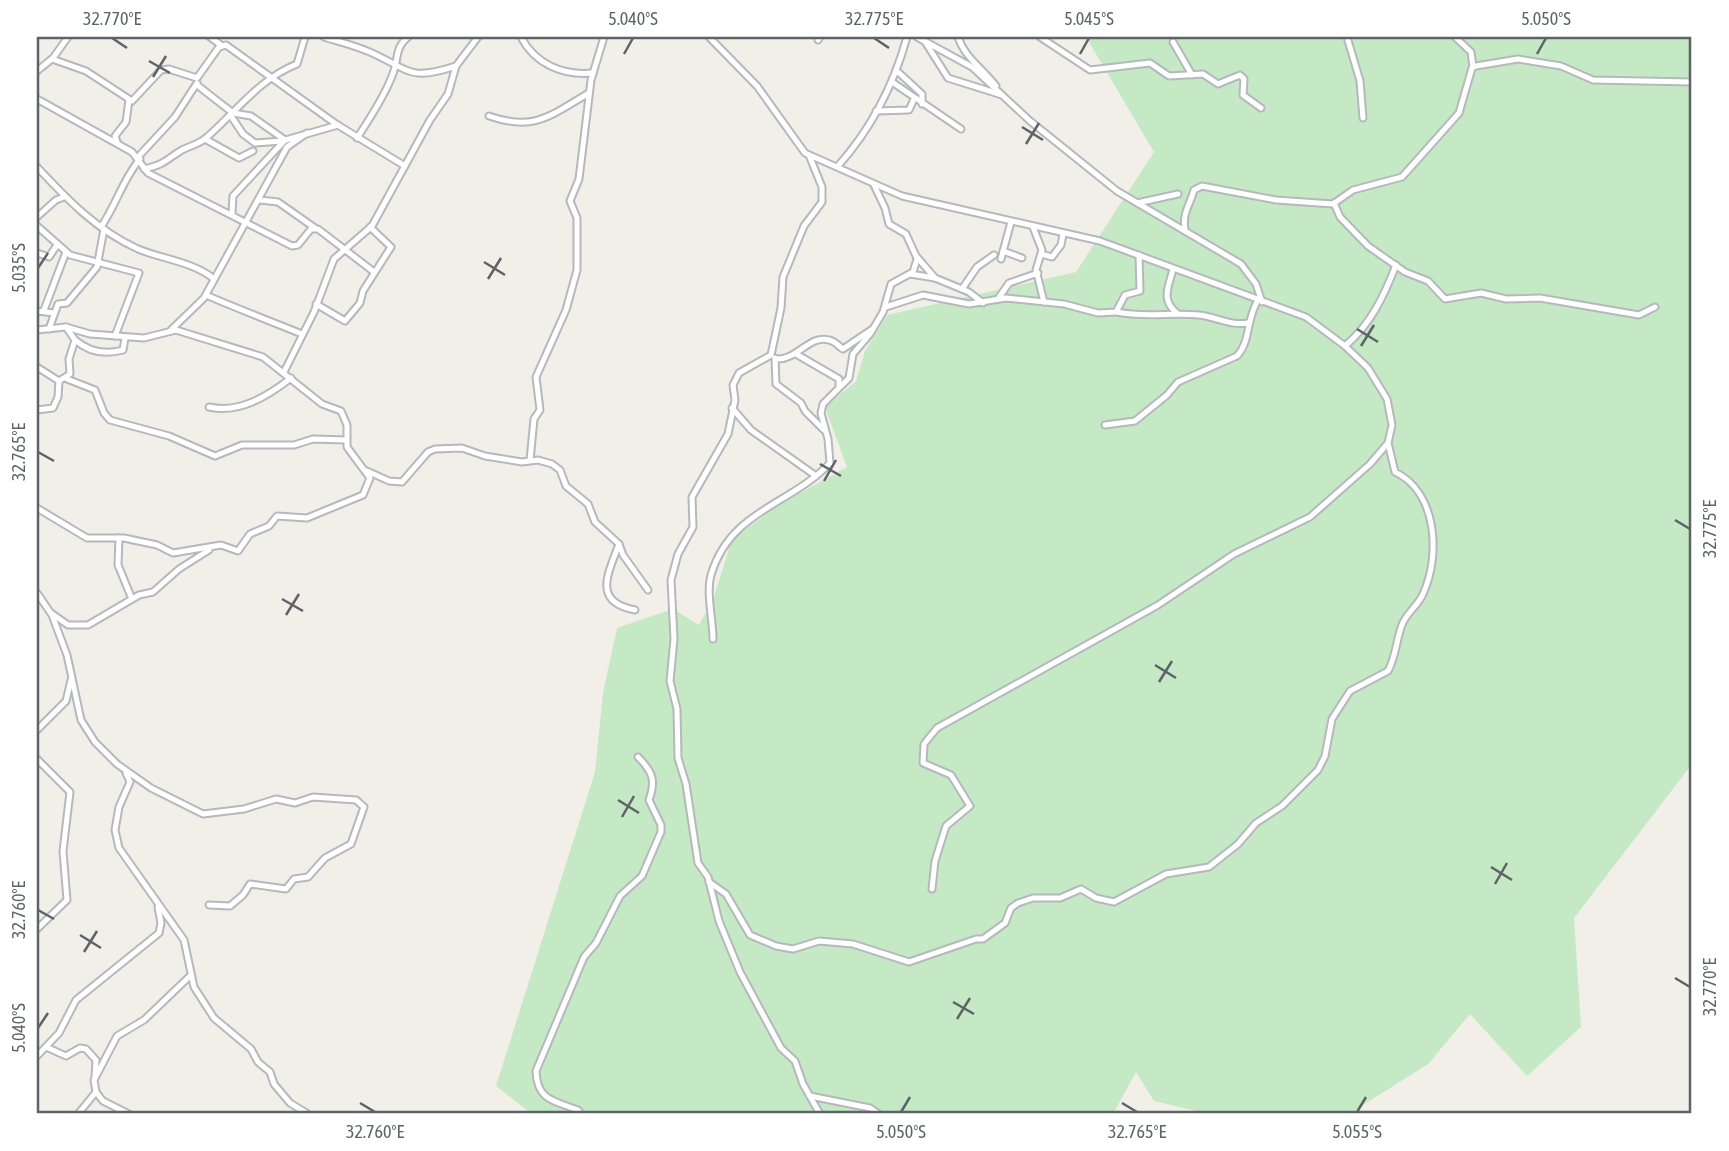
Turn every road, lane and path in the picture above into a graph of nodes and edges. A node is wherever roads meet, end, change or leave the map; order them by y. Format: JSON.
{"nodes":[{"id":1,"x":68,"y":37,"type":"edge"},
{"id":2,"x":210,"y":37,"type":"edge"},
{"id":3,"x":305,"y":37,"type":"edge"},
{"id":4,"x":324,"y":37,"type":"edge"},
{"id":5,"x":408,"y":37,"type":"edge"},
{"id":6,"x":478,"y":37,"type":"edge"},
{"id":7,"x":521,"y":37,"type":"edge"},
{"id":8,"x":604,"y":37,"type":"edge"},
{"id":9,"x":709,"y":37,"type":"edge"},
{"id":10,"x":907,"y":37,"type":"edge"},
{"id":11,"x":917,"y":37,"type":"edge"},
{"id":12,"x":958,"y":37,"type":"edge"},
{"id":13,"x":1040,"y":37,"type":"edge"},
{"id":14,"x":1347,"y":37,"type":"edge"},
{"id":15,"x":1455,"y":37,"type":"edge"},
{"id":16,"x":924,"y":40,"type":"junction"},
{"id":17,"x":1172,"y":42,"type":"dead end"},
{"id":18,"x":221,"y":45,"type":"junction"},
{"id":19,"x":52,"y":59,"type":"junction"},
{"id":20,"x":456,"y":66,"type":"junction"},
{"id":21,"x":395,"y":67,"type":"junction"},
{"id":22,"x":1473,"y":67,"type":"junction"},
{"id":23,"x":37,"y":68,"type":"edge"},
{"id":24,"x":203,"y":71,"type":"junction"},
{"id":25,"x":897,"y":71,"type":"junction"},
{"id":26,"x":593,"y":73,"type":"junction"},
{"id":27,"x":1192,"y":75,"type":"junction"},
{"id":28,"x":272,"y":77,"type":"junction"},
{"id":29,"x":892,"y":82,"type":"junction"},
{"id":30,"x":1692,"y":82,"type":"edge"},
{"id":31,"x":197,"y":85,"type":"junction"},
{"id":32,"x":589,"y":93,"type":"junction"},
{"id":33,"x":1006,"y":97,"type":"junction"},
{"id":34,"x":37,"y":99,"type":"edge"},
{"id":35,"x":914,"y":99,"type":"junction"},
{"id":36,"x":129,"y":100,"type":"junction"},
{"id":37,"x":922,"y":104,"type":"junction"},
{"id":38,"x":1261,"y":108,"type":"dead end"},
{"id":39,"x":876,"y":111,"type":"junction"},
{"id":40,"x":232,"y":115,"type":"junction"},
{"id":41,"x":489,"y":116,"type":"dead end"},
{"id":42,"x":1363,"y":118,"type":"dead end"},
{"id":43,"x":338,"y":125,"type":"junction"},
{"id":44,"x":961,"y":129,"type":"dead end"},
{"id":45,"x":307,"y":133,"type":"junction"},
{"id":46,"x":357,"y":138,"type":"junction"},
{"id":47,"x":205,"y":139,"type":"junction"},
{"id":48,"x":285,"y":140,"type":"junction"},
{"id":49,"x":118,"y":144,"type":"junction"},
{"id":50,"x":253,"y":151,"type":"dead end"},
{"id":51,"x":809,"y":155,"type":"junction"},
{"id":52,"x":139,"y":158,"type":"junction"},
{"id":53,"x":405,"y":166,"type":"junction"},
{"id":54,"x":838,"y":166,"type":"junction"},
{"id":55,"x":37,"y":167,"type":"edge"},
{"id":56,"x":144,"y":169,"type":"junction"},
{"id":57,"x":874,"y":185,"type":"junction"},
{"id":58,"x":1178,"y":194,"type":"dead end"},
{"id":59,"x":65,"y":197,"type":"junction"},
{"id":60,"x":260,"y":200,"type":"junction"},
{"id":61,"x":1136,"y":203,"type":"junction"},
{"id":62,"x":1334,"y":204,"type":"junction"},
{"id":63,"x":232,"y":214,"type":"junction"},
{"id":64,"x":37,"y":217,"type":"edge"},
{"id":65,"x":245,"y":220,"type":"junction"},
{"id":66,"x":1011,"y":222,"type":"junction"},
{"id":67,"x":370,"y":227,"type":"junction"},
{"id":68,"x":1033,"y":227,"type":"junction"},
{"id":69,"x":102,"y":228,"type":"junction"},
{"id":70,"x":315,"y":228,"type":"junction"},
{"id":71,"x":37,"y":230,"type":"edge"},
{"id":72,"x":1185,"y":230,"type":"junction"},
{"id":73,"x":1063,"y":234,"type":"junction"},
{"id":74,"x":57,"y":245,"type":"junction"},
{"id":75,"x":345,"y":247,"type":"junction"},
{"id":76,"x":1003,"y":251,"type":"junction"},
{"id":77,"x":37,"y":252,"type":"edge"},
{"id":78,"x":66,"y":252,"type":"junction"},
{"id":79,"x":1041,"y":254,"type":"junction"},
{"id":80,"x":994,"y":255,"type":"dead end"},
{"id":81,"x":1139,"y":255,"type":"junction"},
{"id":82,"x":1023,"y":258,"type":"dead end"},
{"id":83,"x":918,"y":259,"type":"junction"},
{"id":84,"x":1001,"y":259,"type":"dead end"},
{"id":85,"x":98,"y":263,"type":"junction"},
{"id":86,"x":1396,"y":265,"type":"junction"},
{"id":87,"x":1173,"y":269,"type":"junction"},
{"id":88,"x":374,"y":272,"type":"junction"},
{"id":89,"x":1038,"y":272,"type":"junction"},
{"id":90,"x":910,"y":274,"type":"junction"},
{"id":91,"x":935,"y":278,"type":"junction"},
{"id":92,"x":214,"y":279,"type":"junction"},
{"id":93,"x":962,"y":289,"type":"junction"},
{"id":94,"x":206,"y":295,"type":"junction"},
{"id":95,"x":998,"y":299,"type":"junction"},
{"id":96,"x":1260,"y":301,"type":"junction"},
{"id":97,"x":983,"y":303,"type":"junction"},
{"id":98,"x":1044,"y":303,"type":"junction"},
{"id":99,"x":316,"y":304,"type":"junction"},
{"id":100,"x":886,"y":307,"type":"junction"},
{"id":101,"x":1655,"y":307,"type":"dead end"},
{"id":102,"x":40,"y":310,"type":"edge"},
{"id":103,"x":1117,"y":312,"type":"junction"},
{"id":104,"x":54,"y":313,"type":"junction"},
{"id":105,"x":1177,"y":313,"type":"junction"},
{"id":106,"x":1248,"y":323,"type":"junction"},
{"id":107,"x":66,"y":327,"type":"junction"},
{"id":108,"x":873,"y":328,"type":"junction"},
{"id":109,"x":49,"y":329,"type":"junction"},
{"id":110,"x":37,"y":330,"type":"edge"},
{"id":111,"x":171,"y":330,"type":"junction"},
{"id":112,"x":303,"y":334,"type":"junction"},
{"id":113,"x":115,"y":336,"type":"junction"},
{"id":114,"x":125,"y":338,"type":"junction"},
{"id":115,"x":75,"y":340,"type":"junction"},
{"id":116,"x":1345,"y":346,"type":"junction"},
{"id":117,"x":772,"y":348,"type":"junction"},
{"id":118,"x":796,"y":354,"type":"junction"},
{"id":119,"x":776,"y":359,"type":"junction"},
{"id":120,"x":37,"y":367,"type":"edge"},
{"id":121,"x":284,"y":372,"type":"junction"},
{"id":122,"x":291,"y":378,"type":"junction"},
{"id":123,"x":66,"y":379,"type":"junction"},
{"id":124,"x":59,"y":381,"type":"junction"},
{"id":125,"x":839,"y":386,"type":"junction"},
{"id":126,"x":209,"y":407,"type":"dead end"},
{"id":127,"x":732,"y":408,"type":"junction"},
{"id":128,"x":37,"y":410,"type":"edge"},
{"id":129,"x":1105,"y":425,"type":"dead end"},
{"id":130,"x":825,"y":430,"type":"junction"},
{"id":131,"x":346,"y":440,"type":"junction"},
{"id":132,"x":1388,"y":443,"type":"junction"},
{"id":133,"x":530,"y":460,"type":"junction"},
{"id":134,"x":367,"y":471,"type":"junction"},
{"id":135,"x":816,"y":476,"type":"junction"},
{"id":136,"x":37,"y":508,"type":"edge"},
{"id":137,"x":119,"y":538,"type":"junction"},
{"id":138,"x":619,"y":544,"type":"junction"},
{"id":139,"x":211,"y":548,"type":"junction"},
{"id":140,"x":648,"y":590,"type":"dead end"},
{"id":141,"x":37,"y":593,"type":"edge"},
{"id":142,"x":132,"y":599,"type":"junction"},
{"id":143,"x":635,"y":610,"type":"dead end"},
{"id":144,"x":51,"y":613,"type":"junction"},
{"id":145,"x":713,"y":639,"type":"dead end"},
{"id":146,"x":72,"y":677,"type":"junction"},
{"id":147,"x":37,"y":730,"type":"edge"},
{"id":148,"x":638,"y":757,"type":"dead end"},
{"id":149,"x":37,"y":759,"type":"edge"},
{"id":150,"x":125,"y":770,"type":"junction"},
{"id":151,"x":709,"y":882,"type":"junction"},
{"id":152,"x":932,"y":888,"type":"dead end"},
{"id":153,"x":209,"y":905,"type":"dead end"},
{"id":154,"x":158,"y":906,"type":"junction"},
{"id":155,"x":37,"y":929,"type":"edge"},
{"id":156,"x":191,"y":975,"type":"junction"},
{"id":157,"x":46,"y":1047,"type":"junction"},
{"id":158,"x":37,"y":1056,"type":"edge"},
{"id":159,"x":95,"y":1077,"type":"junction"},
{"id":160,"x":96,"y":1092,"type":"junction"},
{"id":161,"x":810,"y":1096,"type":"junction"},
{"id":162,"x":78,"y":1114,"type":"edge"},
{"id":163,"x":129,"y":1114,"type":"edge"},
{"id":164,"x":308,"y":1114,"type":"edge"},
{"id":165,"x":581,"y":1114,"type":"edge"},
{"id":166,"x":820,"y":1114,"type":"edge"},
{"id":167,"x":879,"y":1114,"type":"edge"}],
"edges":[{"from":1,"to":19,"type":"street"},
{"from":2,"to":18,"type":"street"},
{"from":3,"to":28,"type":"street"},
{"from":4,"to":21,"type":"street"},
{"from":5,"to":21,"type":"street"},
{"from":6,"to":20,"type":"street"},
{"from":7,"to":26,"type":"street"},
{"from":8,"to":26,"type":"street"},
{"from":9,"to":51,"type":"street"},
{"from":10,"to":25,"type":"street"},
{"from":11,"to":16,"type":"street"},
{"from":12,"to":33,"type":"street"},
{"from":13,"to":27,"type":"street"},
{"from":14,"to":42,"type":"street"},
{"from":15,"to":22,"type":"street"},
{"from":16,"to":33,"type":"street"},
{"from":16,"to":33,"type":"street"},
{"from":17,"to":27,"type":"street"},
{"from":18,"to":24,"type":"street"},
{"from":18,"to":28,"type":"street"},
{"from":19,"to":23,"type":"street"},
{"from":19,"to":36,"type":"street"},
{"from":20,"to":21,"type":"street"},
{"from":20,"to":53,"type":"street"},
{"from":21,"to":46,"type":"street"},
{"from":22,"to":30,"type":"street"},
{"from":22,"to":62,"type":"street"},
{"from":24,"to":31,"type":"street"},
{"from":24,"to":36,"type":"street"},
{"from":25,"to":29,"type":"street"},
{"from":25,"to":37,"type":"street"},
{"from":26,"to":32,"type":"street"},
{"from":27,"to":38,"type":"street"},
{"from":28,"to":40,"type":"street"},
{"from":28,"to":43,"type":"street"},
{"from":29,"to":35,"type":"street"},
{"from":29,"to":39,"type":"street"},
{"from":31,"to":40,"type":"street"},
{"from":31,"to":52,"type":"street"},
{"from":32,"to":41,"type":"street"},
{"from":32,"to":133,"type":"street"},
{"from":33,"to":61,"type":"street"},
{"from":34,"to":49,"type":"street"},
{"from":35,"to":37,"type":"street"},
{"from":35,"to":39,"type":"street"},
{"from":36,"to":49,"type":"street"},
{"from":37,"to":44,"type":"street"},
{"from":39,"to":54,"type":"street"},
{"from":40,"to":47,"type":"street"},
{"from":40,"to":48,"type":"street"},
{"from":40,"to":48,"type":"street"},
{"from":43,"to":45,"type":"street"},
{"from":43,"to":46,"type":"street"},
{"from":45,"to":48,"type":"street"},
{"from":45,"to":60,"type":"street"},
{"from":46,"to":53,"type":"street"},
{"from":47,"to":50,"type":"street"},
{"from":47,"to":56,"type":"street"},
{"from":48,"to":63,"type":"street"},
{"from":49,"to":52,"type":"street"},
{"from":51,"to":54,"type":"street"},
{"from":51,"to":117,"type":"street"},
{"from":52,"to":56,"type":"street"},
{"from":52,"to":69,"type":"street"},
{"from":53,"to":67,"type":"street"},
{"from":54,"to":57,"type":"street"},
{"from":55,"to":59,"type":"street"},
{"from":56,"to":63,"type":"street"},
{"from":57,"to":66,"type":"street"},
{"from":57,"to":83,"type":"street"},
{"from":58,"to":61,"type":"street"},
{"from":59,"to":64,"type":"street"},
{"from":59,"to":69,"type":"street"},
{"from":60,"to":65,"type":"street"},
{"from":60,"to":70,"type":"street"},
{"from":61,"to":72,"type":"street"},
{"from":62,"to":72,"type":"street"},
{"from":62,"to":86,"type":"street"},
{"from":63,"to":65,"type":"street"},
{"from":65,"to":70,"type":"street"},
{"from":65,"to":92,"type":"street"},
{"from":66,"to":68,"type":"street"},
{"from":66,"to":76,"type":"street"},
{"from":67,"to":75,"type":"street"},
{"from":67,"to":88,"type":"street"},
{"from":68,"to":73,"type":"street"},
{"from":68,"to":79,"type":"street"},
{"from":69,"to":85,"type":"street"},
{"from":69,"to":92,"type":"street"},
{"from":70,"to":75,"type":"street"},
{"from":71,"to":74,"type":"street"},
{"from":72,"to":96,"type":"street"},
{"from":73,"to":79,"type":"street"},
{"from":73,"to":81,"type":"street"},
{"from":74,"to":77,"type":"street"},
{"from":74,"to":78,"type":"street"},
{"from":75,"to":88,"type":"street"},
{"from":75,"to":99,"type":"street"},
{"from":76,"to":82,"type":"street"},
{"from":76,"to":84,"type":"street"},
{"from":78,"to":85,"type":"street"},
{"from":78,"to":102,"type":"street"},
{"from":79,"to":89,"type":"street"},
{"from":80,"to":93,"type":"street"},
{"from":81,"to":87,"type":"street"},
{"from":81,"to":103,"type":"street"},
{"from":83,"to":90,"type":"street"},
{"from":83,"to":91,"type":"street"},
{"from":85,"to":104,"type":"street"},
{"from":85,"to":113,"type":"street"},
{"from":86,"to":101,"type":"street"},
{"from":86,"to":116,"type":"street"},
{"from":87,"to":96,"type":"street"},
{"from":87,"to":105,"type":"street"},
{"from":88,"to":99,"type":"street"},
{"from":89,"to":95,"type":"street"},
{"from":89,"to":98,"type":"street"},
{"from":90,"to":91,"type":"street"},
{"from":90,"to":100,"type":"street"},
{"from":91,"to":93,"type":"street"},
{"from":92,"to":94,"type":"street"},
{"from":93,"to":97,"type":"street"},
{"from":94,"to":111,"type":"street"},
{"from":94,"to":112,"type":"street"},
{"from":95,"to":97,"type":"street"},
{"from":95,"to":98,"type":"street"},
{"from":96,"to":106,"type":"street"},
{"from":96,"to":116,"type":"street"},
{"from":97,"to":100,"type":"street"},
{"from":98,"to":103,"type":"street"},
{"from":99,"to":112,"type":"street"},
{"from":100,"to":108,"type":"street"},
{"from":102,"to":104,"type":"street"},
{"from":103,"to":105,"type":"street"},
{"from":104,"to":109,"type":"street"},
{"from":105,"to":106,"type":"street"},
{"from":106,"to":129,"type":"street"},
{"from":107,"to":109,"type":"street"},
{"from":107,"to":113,"type":"street"},
{"from":107,"to":115,"type":"street"},
{"from":108,"to":118,"type":"street"},
{"from":108,"to":125,"type":"street"},
{"from":109,"to":110,"type":"street"},
{"from":111,"to":114,"type":"street"},
{"from":111,"to":121,"type":"street"},
{"from":112,"to":121,"type":"street"},
{"from":113,"to":114,"type":"street"},
{"from":114,"to":115,"type":"street"},
{"from":115,"to":123,"type":"street"},
{"from":116,"to":132,"type":"street"},
{"from":117,"to":119,"type":"street"},
{"from":117,"to":127,"type":"street"},
{"from":118,"to":119,"type":"street"},
{"from":118,"to":125,"type":"street"},
{"from":119,"to":130,"type":"street"},
{"from":120,"to":124,"type":"street"},
{"from":121,"to":122,"type":"street"},
{"from":122,"to":126,"type":"street"},
{"from":122,"to":131,"type":"street"},
{"from":123,"to":124,"type":"street"},
{"from":123,"to":131,"type":"street"},
{"from":124,"to":128,"type":"street"},
{"from":125,"to":130,"type":"street"},
{"from":127,"to":135,"type":"street"},
{"from":127,"to":151,"type":"street"},
{"from":130,"to":135,"type":"street"},
{"from":131,"to":134,"type":"street"},
{"from":132,"to":151,"type":"street"},
{"from":132,"to":152,"type":"street"},
{"from":133,"to":134,"type":"street"},
{"from":133,"to":138,"type":"street"},
{"from":134,"to":139,"type":"street"},
{"from":135,"to":145,"type":"street"},
{"from":136,"to":137,"type":"street"},
{"from":137,"to":139,"type":"street"},
{"from":137,"to":142,"type":"street"},
{"from":138,"to":140,"type":"street"},
{"from":138,"to":143,"type":"street"},
{"from":139,"to":142,"type":"street"},
{"from":141,"to":144,"type":"street"},
{"from":142,"to":144,"type":"street"},
{"from":144,"to":146,"type":"street"},
{"from":146,"to":147,"type":"street"},
{"from":146,"to":150,"type":"street"},
{"from":148,"to":165,"type":"street"},
{"from":149,"to":155,"type":"street"},
{"from":150,"to":153,"type":"street"},
{"from":150,"to":154,"type":"street"},
{"from":151,"to":161,"type":"street"},
{"from":154,"to":156,"type":"street"},
{"from":154,"to":157,"type":"street"},
{"from":156,"to":159,"type":"street"},
{"from":156,"to":164,"type":"street"},
{"from":157,"to":158,"type":"street"},
{"from":157,"to":159,"type":"street"},
{"from":159,"to":160,"type":"street"},
{"from":160,"to":162,"type":"street"},
{"from":160,"to":163,"type":"street"},
{"from":161,"to":166,"type":"street"},
{"from":161,"to":167,"type":"street"}]}
